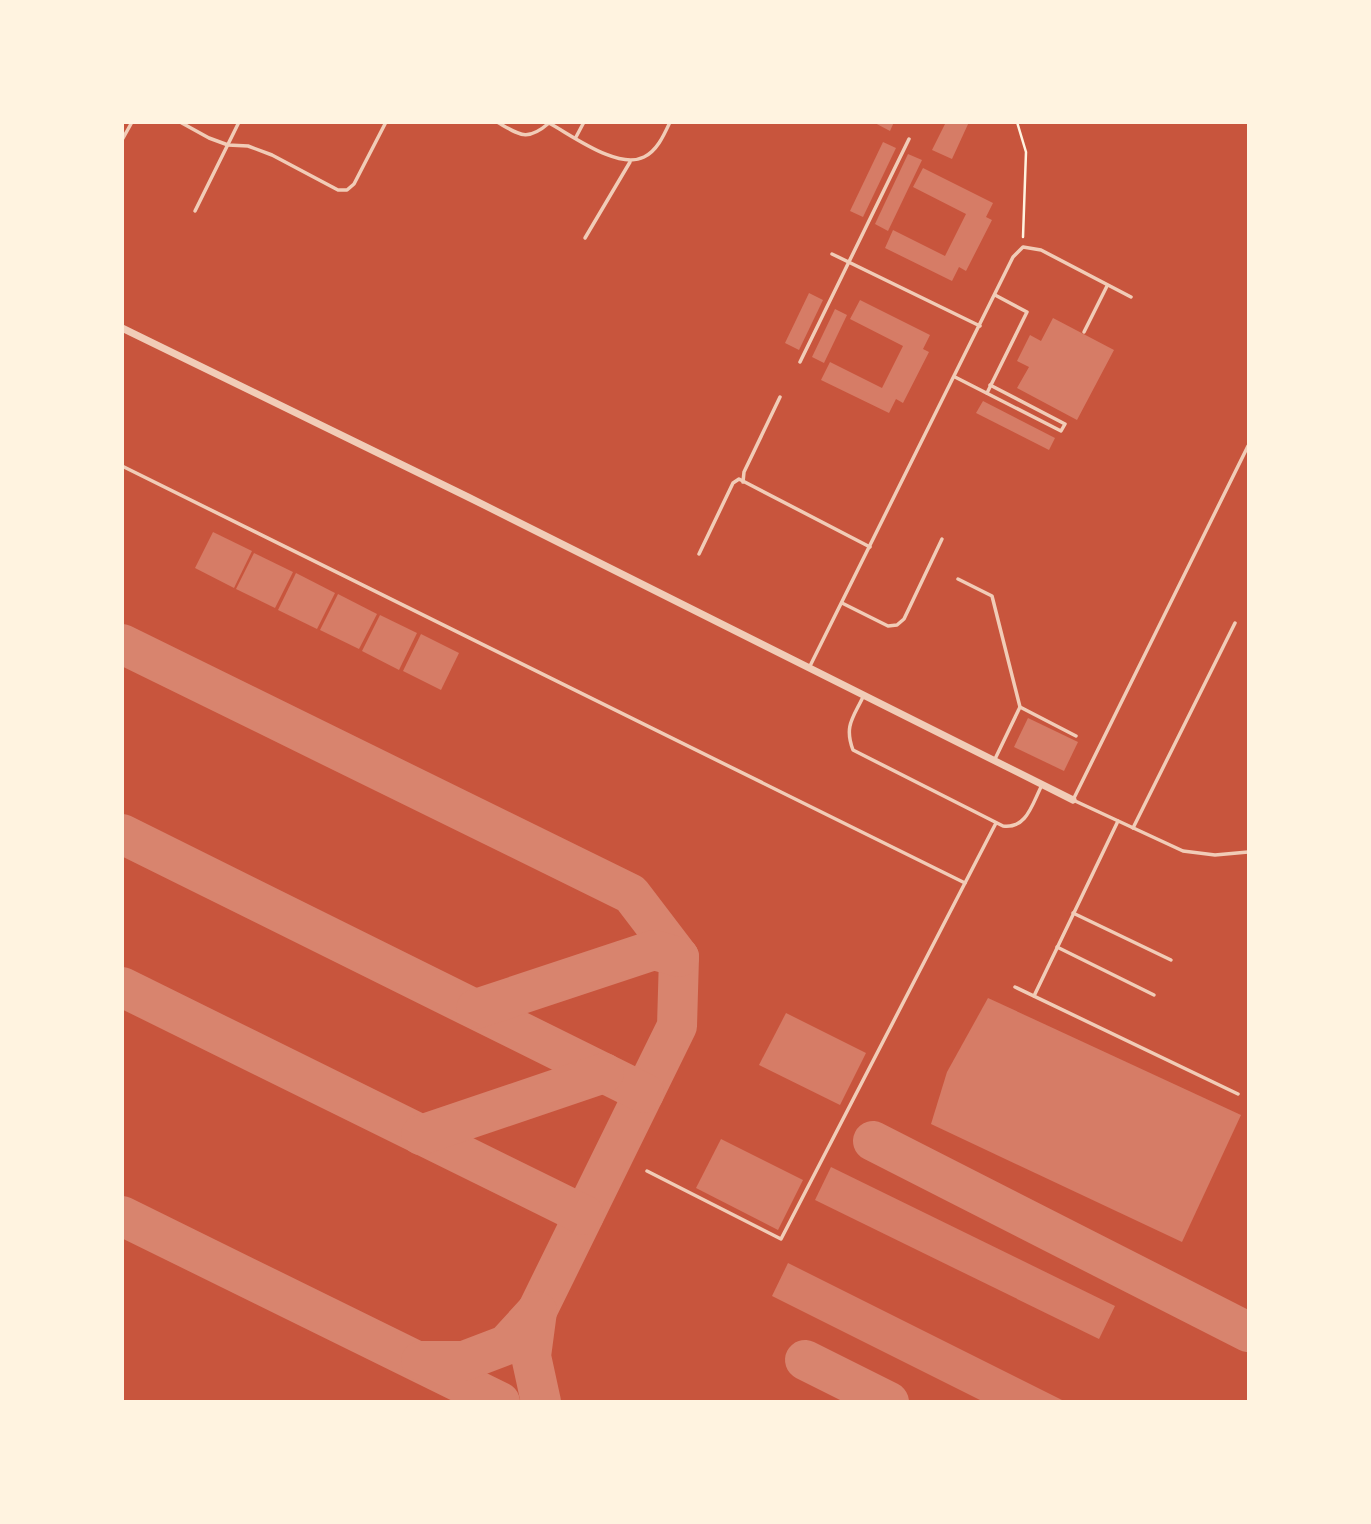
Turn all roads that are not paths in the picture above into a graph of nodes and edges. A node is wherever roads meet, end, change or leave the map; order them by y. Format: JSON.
{"nodes":[{"id":1,"x":132,"y":122,"type":"edge"},
{"id":2,"x":180,"y":122,"type":"edge"},
{"id":3,"x":239,"y":122,"type":"edge"},
{"id":4,"x":386,"y":122,"type":"edge"},
{"id":5,"x":496,"y":122,"type":"edge"},
{"id":6,"x":584,"y":122,"type":"edge"},
{"id":7,"x":670,"y":122,"type":"edge"},
{"id":8,"x":549,"y":123,"type":"edge"},
{"id":9,"x":576,"y":138,"type":"junction"},
{"id":10,"x":909,"y":139,"type":"dead end"},
{"id":11,"x":122,"y":140,"type":"edge"},
{"id":12,"x":229,"y":145,"type":"junction"},
{"id":13,"x":630,"y":162,"type":"junction"},
{"id":14,"x":195,"y":211,"type":"dead end"},
{"id":15,"x":585,"y":238,"type":"dead end"},
{"id":16,"x":832,"y":254,"type":"dead end"},
{"id":17,"x":848,"y":261,"type":"junction"},
{"id":18,"x":1107,"y":286,"type":"junction"},
{"id":19,"x":995,"y":295,"type":"junction"},
{"id":20,"x":1131,"y":297,"type":"dead end"},
{"id":21,"x":980,"y":326,"type":"junction"},
{"id":22,"x":122,"y":328,"type":"edge"},
{"id":23,"x":1084,"y":332,"type":"dead end"},
{"id":24,"x":800,"y":362,"type":"dead end"},
{"id":25,"x":954,"y":377,"type":"junction"},
{"id":26,"x":990,"y":385,"type":"junction"},
{"id":27,"x":987,"y":393,"type":"junction"},
{"id":28,"x":780,"y":397,"type":"dead end"},
{"id":29,"x":1248,"y":446,"type":"edge"},
{"id":30,"x":122,"y":466,"type":"edge"},
{"id":31,"x":743,"y":482,"type":"junction"},
{"id":32,"x":942,"y":539,"type":"dead end"},
{"id":33,"x":870,"y":547,"type":"junction"},
{"id":34,"x":699,"y":554,"type":"dead end"},
{"id":35,"x":958,"y":579,"type":"dead end"},
{"id":36,"x":842,"y":603,"type":"junction"},
{"id":37,"x":1235,"y":623,"type":"dead end"},
{"id":38,"x":809,"y":668,"type":"junction"},
{"id":39,"x":864,"y":696,"type":"junction"},
{"id":40,"x":1020,"y":707,"type":"junction"},
{"id":41,"x":1076,"y":736,"type":"dead end"},
{"id":42,"x":994,"y":761,"type":"junction"},
{"id":43,"x":1041,"y":785,"type":"junction"},
{"id":44,"x":1073,"y":800,"type":"junction"},
{"id":45,"x":1118,"y":821,"type":"junction"},
{"id":46,"x":996,"y":822,"type":"junction"},
{"id":47,"x":1133,"y":828,"type":"junction"},
{"id":48,"x":1248,"y":852,"type":"edge"},
{"id":49,"x":965,"y":883,"type":"junction"},
{"id":50,"x":1073,"y":913,"type":"junction"},
{"id":51,"x":1057,"y":947,"type":"junction"},
{"id":52,"x":1171,"y":960,"type":"dead end"},
{"id":53,"x":1015,"y":987,"type":"dead end"},
{"id":54,"x":1154,"y":995,"type":"dead end"},
{"id":55,"x":1034,"y":996,"type":"junction"},
{"id":56,"x":1238,"y":1094,"type":"dead end"},
{"id":57,"x":647,"y":1171,"type":"dead end"}],
"edges":[{"from":1,"to":11,"type":"lane"},
{"from":2,"to":12,"type":"lane"},
{"from":3,"to":12,"type":"lane"},
{"from":4,"to":12,"type":"lane"},
{"from":5,"to":8,"type":"lane"},
{"from":6,"to":9,"type":"lane"},
{"from":7,"to":13,"type":"lane"},
{"from":8,"to":9,"type":"lane"},
{"from":9,"to":13,"type":"lane"},
{"from":10,"to":17,"type":"lane"},
{"from":12,"to":14,"type":"lane"},
{"from":13,"to":15,"type":"lane"},
{"from":16,"to":17,"type":"lane"},
{"from":17,"to":21,"type":"lane"},
{"from":17,"to":24,"type":"lane"},
{"from":18,"to":19,"type":"lane"},
{"from":18,"to":20,"type":"lane"},
{"from":18,"to":23,"type":"lane"},
{"from":19,"to":21,"type":"lane"},
{"from":19,"to":26,"type":"lane"},
{"from":21,"to":25,"type":"lane"},
{"from":22,"to":38,"type":"street"},
{"from":25,"to":27,"type":"lane"},
{"from":25,"to":33,"type":"lane"},
{"from":26,"to":27,"type":"lane"},
{"from":26,"to":27,"type":"lane"},
{"from":28,"to":31,"type":"lane"},
{"from":29,"to":44,"type":"lane"},
{"from":30,"to":49,"type":"lane"},
{"from":31,"to":33,"type":"lane"},
{"from":31,"to":34,"type":"lane"},
{"from":32,"to":36,"type":"lane"},
{"from":33,"to":36,"type":"lane"},
{"from":35,"to":40,"type":"lane"},
{"from":36,"to":38,"type":"lane"},
{"from":37,"to":47,"type":"lane"},
{"from":38,"to":39,"type":"street"},
{"from":39,"to":42,"type":"street"},
{"from":39,"to":46,"type":"lane"},
{"from":40,"to":41,"type":"lane"},
{"from":40,"to":42,"type":"lane"},
{"from":42,"to":43,"type":"street"},
{"from":43,"to":44,"type":"street"},
{"from":43,"to":46,"type":"lane"},
{"from":44,"to":45,"type":"lane"},
{"from":45,"to":47,"type":"lane"},
{"from":45,"to":50,"type":"lane"},
{"from":46,"to":49,"type":"lane"},
{"from":47,"to":48,"type":"lane"},
{"from":49,"to":57,"type":"lane"},
{"from":50,"to":51,"type":"lane"},
{"from":50,"to":52,"type":"lane"},
{"from":51,"to":54,"type":"lane"},
{"from":51,"to":55,"type":"lane"},
{"from":53,"to":55,"type":"lane"},
{"from":55,"to":56,"type":"lane"}]}
